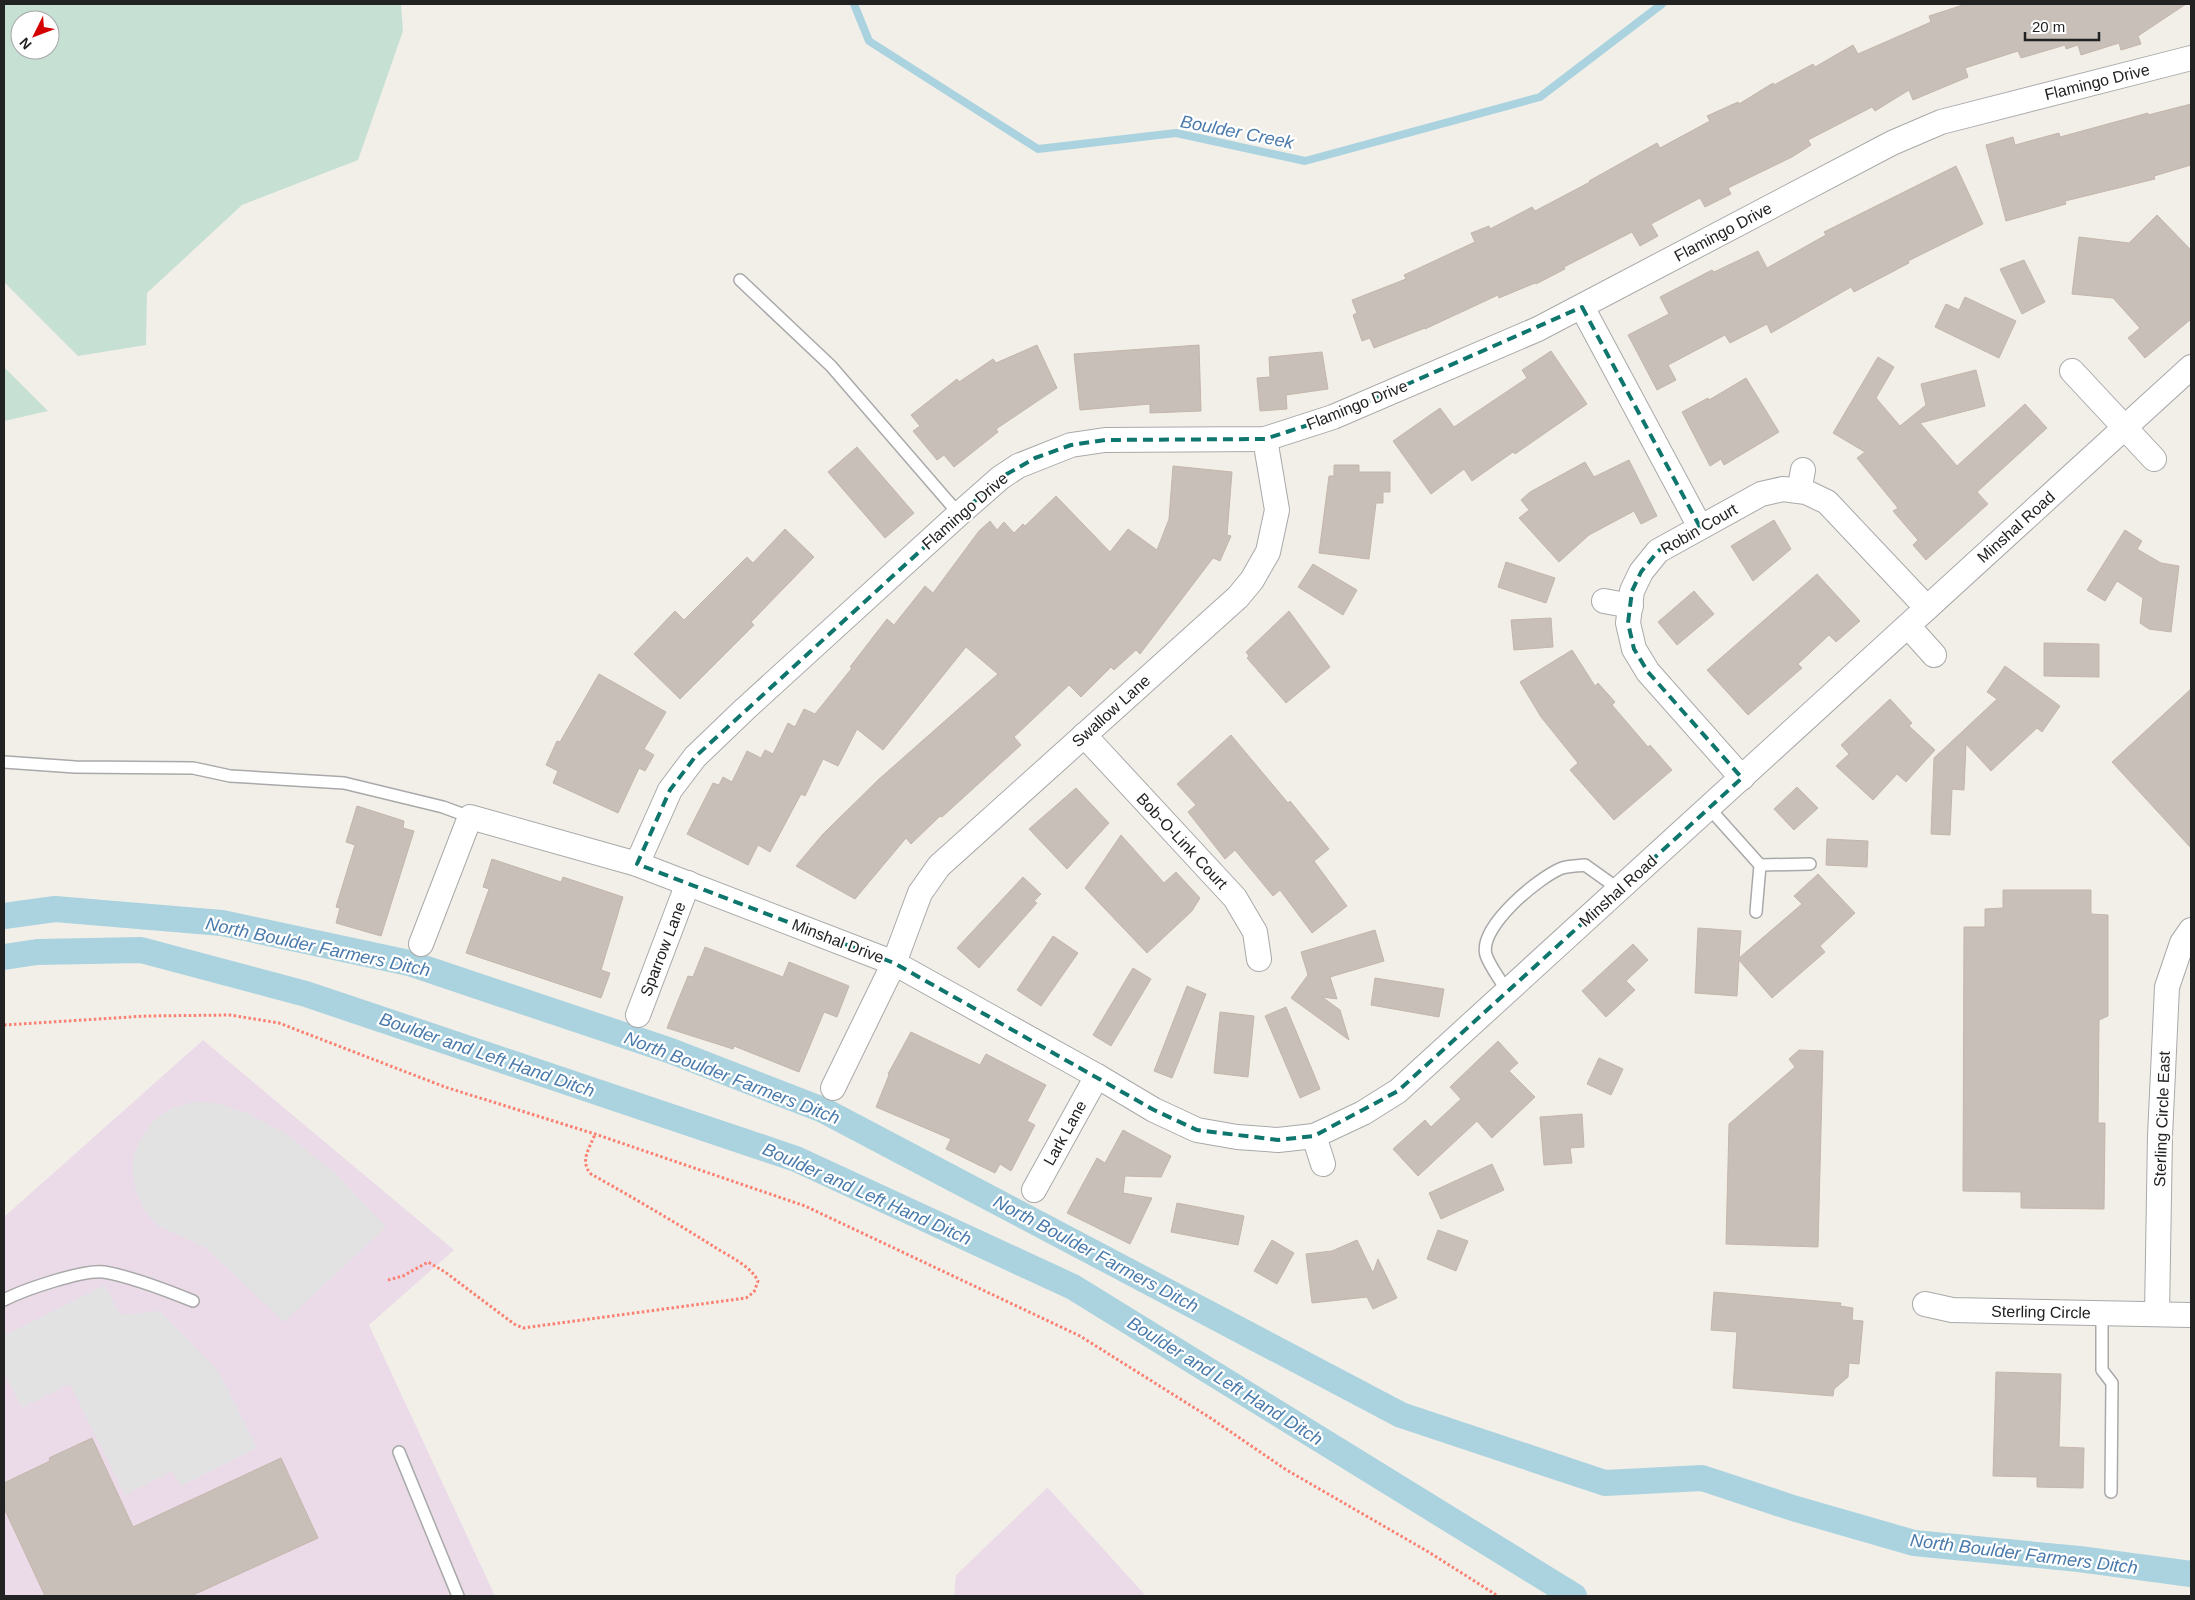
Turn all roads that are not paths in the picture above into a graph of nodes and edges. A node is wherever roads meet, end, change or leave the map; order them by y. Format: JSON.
{"nodes":[{"id":1,"x":2191,"y":58,"type":"edge"},
{"id":2,"x":740,"y":280,"type":"dead end"},
{"id":3,"x":1582,"y":307,"type":"junction"},
{"id":4,"x":2191,"y":367,"type":"edge"},
{"id":5,"x":2072,"y":371,"type":"dead end"},
{"id":6,"x":2124,"y":428,"type":"junction"},
{"id":7,"x":1265,"y":438,"type":"junction"},
{"id":8,"x":2154,"y":459,"type":"dead end"},
{"id":9,"x":959,"y":514,"type":"junction"},
{"id":10,"x":1700,"y":527,"type":"junction"},
{"id":11,"x":1604,"y":601,"type":"dead end"},
{"id":12,"x":1630,"y":606,"type":"junction"},
{"id":13,"x":1927,"y":608,"type":"junction"},
{"id":14,"x":1908,"y":626,"type":"junction"},
{"id":15,"x":1934,"y":655,"type":"dead end"},
{"id":16,"x":1084,"y":735,"type":"junction"},
{"id":17,"x":4,"y":762,"type":"edge"},
{"id":18,"x":1742,"y":778,"type":"junction"},
{"id":19,"x":1709,"y":808,"type":"junction"},
{"id":20,"x":470,"y":817,"type":"junction"},
{"id":21,"x":637,"y":864,"type":"junction"},
{"id":22,"x":1810,"y":864,"type":"dead end"},
{"id":23,"x":1760,"y":865,"type":"junction"},
{"id":24,"x":688,"y":883,"type":"junction"},
{"id":25,"x":1620,"y":890,"type":"junction"},
{"id":26,"x":1756,"y":912,"type":"dead end"},
{"id":27,"x":2191,"y":930,"type":"edge"},
{"id":28,"x":421,"y":944,"type":"dead end"},
{"id":29,"x":1259,"y":959,"type":"dead end"},
{"id":30,"x":894,"y":963,"type":"junction"},
{"id":31,"x":1507,"y":992,"type":"junction"},
{"id":32,"x":638,"y":1015,"type":"dead end"},
{"id":33,"x":1096,"y":1076,"type":"junction"},
{"id":34,"x":833,"y":1088,"type":"dead end"},
{"id":35,"x":1314,"y":1136,"type":"junction"},
{"id":36,"x":1322,"y":1164,"type":"dead end"},
{"id":37,"x":1034,"y":1190,"type":"dead end"},
{"id":38,"x":4,"y":1300,"type":"edge"},
{"id":39,"x":193,"y":1301,"type":"dead end"},
{"id":40,"x":1925,"y":1304,"type":"dead end"},
{"id":41,"x":2102,"y":1313,"type":"junction"},
{"id":42,"x":2157,"y":1314,"type":"junction"},
{"id":43,"x":2191,"y":1315,"type":"edge"},
{"id":44,"x":399,"y":1452,"type":"dead end"},
{"id":45,"x":2111,"y":1492,"type":"dead end"},
{"id":46,"x":458,"y":1596,"type":"edge"}],
"edges":[{"from":1,"to":3,"type":"street","name":"Flamingo Drive"},
{"from":2,"to":9,"type":"lane"},
{"from":3,"to":7,"type":"street","name":"Flamingo Drive"},
{"from":3,"to":10,"type":"street"},
{"from":4,"to":6,"type":"street","name":"Minshal Road"},
{"from":5,"to":6,"type":"street"},
{"from":6,"to":8,"type":"street"},
{"from":6,"to":13,"type":"street","name":"Minshal Road"},
{"from":7,"to":9,"type":"street","name":"Flamingo Drive"},
{"from":7,"to":16,"type":"street","name":"Swallow Lane"},
{"from":9,"to":21,"type":"street","name":"Flamingo Drive"},
{"from":10,"to":12,"type":"street","name":"Robin Court"},
{"from":10,"to":13,"type":"street","name":"Robin Court"},
{"from":11,"to":12,"type":"street"},
{"from":12,"to":18,"type":"street","name":"Robin Court"},
{"from":13,"to":14,"type":"street","name":"Minshal Road"},
{"from":14,"to":15,"type":"street"},
{"from":14,"to":18,"type":"street","name":"Minshal Road"},
{"from":16,"to":29,"type":"street","name":"Bob-O-Link Court"},
{"from":16,"to":30,"type":"street","name":"Swallow Lane"},
{"from":17,"to":20,"type":"lane"},
{"from":18,"to":19,"type":"street","name":"Minshal Road"},
{"from":19,"to":23,"type":"lane"},
{"from":19,"to":25,"type":"street","name":"Minshal Road"},
{"from":20,"to":21,"type":"street","name":"Minshal Drive"},
{"from":20,"to":28,"type":"street"},
{"from":21,"to":24,"type":"street","name":"Minshal Drive"},
{"from":22,"to":23,"type":"lane"},
{"from":23,"to":26,"type":"lane"},
{"from":24,"to":30,"type":"street","name":"Minshal Drive"},
{"from":24,"to":32,"type":"street","name":"Sparrow Lane"},
{"from":25,"to":31,"type":"street","name":"Minshal Road"},
{"from":25,"to":31,"type":"lane"},
{"from":27,"to":42,"type":"street","name":"Sterling Circle East"},
{"from":30,"to":33,"type":"street","name":"Minshal Drive"},
{"from":30,"to":34,"type":"street","name":"Swallow Lane"},
{"from":31,"to":35,"type":"street","name":"Minshal Road"},
{"from":33,"to":35,"type":"street","name":"Minshal Drive"},
{"from":33,"to":37,"type":"street","name":"Lark Lane"},
{"from":35,"to":36,"type":"street"},
{"from":38,"to":39,"type":"lane"},
{"from":40,"to":41,"type":"street","name":"Sterling Circle"},
{"from":41,"to":42,"type":"street","name":"Sterling Circle"},
{"from":41,"to":45,"type":"lane"},
{"from":42,"to":43,"type":"street","name":"Sterling Circle"},
{"from":44,"to":46,"type":"lane"}]}
